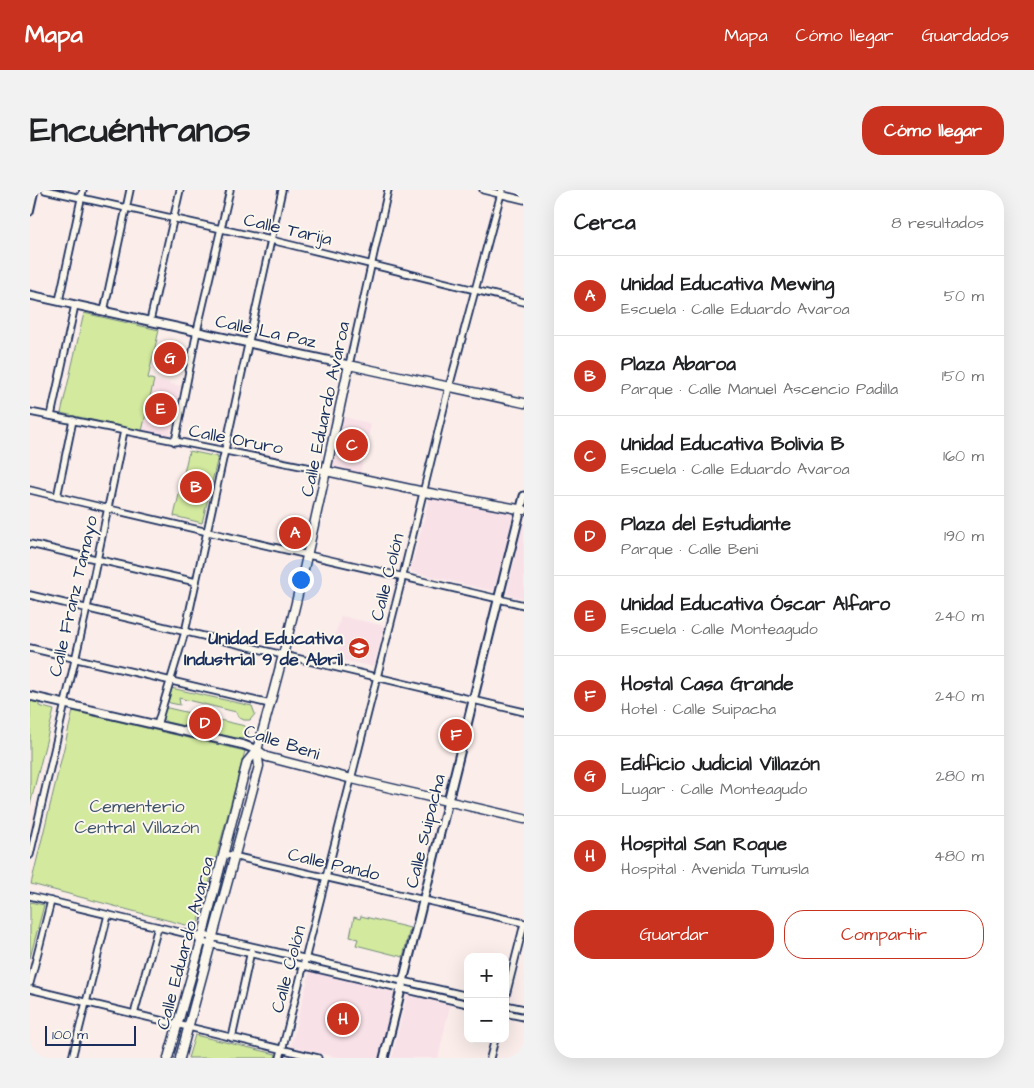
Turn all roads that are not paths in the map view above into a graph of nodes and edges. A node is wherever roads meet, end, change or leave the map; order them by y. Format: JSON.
{"nodes":[{"id":1,"x":35,"y":190,"type":"edge"},
{"id":2,"x":45,"y":190,"type":"edge"},
{"id":3,"x":83,"y":190,"type":"edge"},
{"id":4,"x":130,"y":190,"type":"edge"},
{"id":5,"x":180,"y":190,"type":"edge"},
{"id":6,"x":230,"y":190,"type":"edge"},
{"id":7,"x":282,"y":190,"type":"edge"},
{"id":8,"x":388,"y":190,"type":"edge"},
{"id":9,"x":483,"y":190,"type":"edge"},
{"id":10,"x":502,"y":192,"type":"edge"},
{"id":11,"x":82,"y":198,"type":"junction"},
{"id":12,"x":524,"y":200,"type":"edge"},
{"id":13,"x":126,"y":208,"type":"junction"},
{"id":14,"x":30,"y":212,"type":"edge"},
{"id":15,"x":173,"y":218,"type":"junction"},
{"id":16,"x":221,"y":229,"type":"junction"},
{"id":17,"x":271,"y":240,"type":"junction"},
{"id":18,"x":372,"y":264,"type":"junction"},
{"id":19,"x":475,"y":290,"type":"junction"},
{"id":20,"x":30,"y":295,"type":"edge"},
{"id":21,"x":59,"y":301,"type":"junction"},
{"id":22,"x":524,"y":302,"type":"edge"},
{"id":23,"x":75,"y":305,"type":"junction"},
{"id":24,"x":104,"y":311,"type":"junction"},
{"id":25,"x":150,"y":321,"type":"junction"},
{"id":26,"x":197,"y":331,"type":"junction"},
{"id":27,"x":249,"y":343,"type":"junction"},
{"id":28,"x":349,"y":365,"type":"junction"},
{"id":29,"x":449,"y":387,"type":"junction"},
{"id":30,"x":524,"y":403,"type":"edge"},
{"id":31,"x":30,"y":412,"type":"edge"},
{"id":32,"x":52,"y":416,"type":"junction"},
{"id":33,"x":74,"y":420,"type":"junction"},
{"id":34,"x":124,"y":431,"type":"junction"},
{"id":35,"x":175,"y":442,"type":"junction"},
{"id":36,"x":224,"y":452,"type":"junction"},
{"id":37,"x":326,"y":472,"type":"junction"},
{"id":38,"x":30,"y":490,"type":"edge"},
{"id":39,"x":424,"y":492,"type":"junction"},
{"id":40,"x":57,"y":496,"type":"junction"},
{"id":41,"x":524,"y":496,"type":"edge"},
{"id":42,"x":108,"y":509,"type":"junction"},
{"id":43,"x":522,"y":510,"type":"edge"},
{"id":44,"x":207,"y":532,"type":"junction"},
{"id":45,"x":30,"y":544,"type":"edge"},
{"id":46,"x":308,"y":554,"type":"junction"},
{"id":47,"x":98,"y":559,"type":"junction"},
{"id":48,"x":403,"y":575,"type":"junction"},
{"id":49,"x":196,"y":582,"type":"junction"},
{"id":50,"x":30,"y":595,"type":"edge"},
{"id":51,"x":497,"y":598,"type":"junction"},
{"id":52,"x":524,"y":605,"type":"edge"},
{"id":53,"x":87,"y":608,"type":"junction"},
{"id":54,"x":185,"y":632,"type":"junction"},
{"id":55,"x":30,"y":648,"type":"edge"},
{"id":56,"x":284,"y":655,"type":"junction"},
{"id":57,"x":74,"y":658,"type":"junction"},
{"id":58,"x":378,"y":677,"type":"junction"},
{"id":59,"x":170,"y":681,"type":"junction"},
{"id":60,"x":30,"y":696,"type":"edge"},
{"id":61,"x":474,"y":700,"type":"junction"},
{"id":62,"x":63,"y":704,"type":"junction"},
{"id":63,"x":270,"y":704,"type":"junction"},
{"id":64,"x":524,"y":712,"type":"edge"},
{"id":65,"x":157,"y":725,"type":"junction"},
{"id":66,"x":257,"y":750,"type":"junction"},
{"id":67,"x":352,"y":779,"type":"junction"},
{"id":68,"x":449,"y":801,"type":"junction"},
{"id":69,"x":524,"y":818,"type":"edge"},
{"id":70,"x":224,"y":854,"type":"junction"},
{"id":71,"x":30,"y":855,"type":"edge"},
{"id":72,"x":235,"y":856,"type":"junction"},
{"id":73,"x":327,"y":878,"type":"junction"},
{"id":74,"x":30,"y":896,"type":"edge"},
{"id":75,"x":423,"y":900,"type":"junction"},
{"id":76,"x":51,"y":902,"type":"junction"},
{"id":77,"x":108,"y":915,"type":"junction"},
{"id":78,"x":524,"y":924,"type":"edge"},
{"id":79,"x":158,"y":927,"type":"junction"},
{"id":80,"x":202,"y":938,"type":"junction"},
{"id":81,"x":212,"y":941,"type":"junction"},
{"id":82,"x":252,"y":950,"type":"junction"},
{"id":83,"x":307,"y":959,"type":"junction"},
{"id":84,"x":305,"y":966,"type":"junction"},
{"id":85,"x":358,"y":971,"type":"junction"},
{"id":86,"x":356,"y":978,"type":"junction"},
{"id":87,"x":30,"y":983,"type":"edge"},
{"id":88,"x":402,"y":985,"type":"junction"},
{"id":89,"x":30,"y":989,"type":"edge"},
{"id":90,"x":464,"y":995,"type":"edge"},
{"id":91,"x":505,"y":998,"type":"edge"},
{"id":92,"x":85,"y":1002,"type":"junction"},
{"id":93,"x":464,"y":1003,"type":"edge"},
{"id":94,"x":509,"y":1005,"type":"edge"},
{"id":95,"x":524,"y":1009,"type":"edge"},
{"id":96,"x":134,"y":1014,"type":"junction"},
{"id":97,"x":509,"y":1014,"type":"edge"},
{"id":98,"x":524,"y":1018,"type":"edge"},
{"id":99,"x":178,"y":1025,"type":"junction"},
{"id":100,"x":188,"y":1027,"type":"junction"},
{"id":101,"x":232,"y":1038,"type":"junction"},
{"id":102,"x":494,"y":1043,"type":"edge"},
{"id":103,"x":282,"y":1050,"type":"junction"},
{"id":104,"x":72,"y":1058,"type":"edge"},
{"id":105,"x":168,"y":1058,"type":"edge"},
{"id":106,"x":180,"y":1058,"type":"edge"},
{"id":107,"x":280,"y":1058,"type":"edge"},
{"id":108,"x":318,"y":1058,"type":"edge"},
{"id":109,"x":384,"y":1058,"type":"edge"},
{"id":110,"x":490,"y":1058,"type":"edge"}],
"edges":[{"from":1,"to":14,"type":"street"},
{"from":2,"to":11,"type":"street","name":"Calle Tarija"},
{"from":3,"to":11,"type":"street"},
{"from":4,"to":13,"type":"street"},
{"from":5,"to":15,"type":"street"},
{"from":6,"to":16,"type":"street"},
{"from":7,"to":17,"type":"street"},
{"from":8,"to":18,"type":"street","name":"Calle Eduardo Avaroa"},
{"from":9,"to":10,"type":"street"},
{"from":10,"to":12,"type":"street"},
{"from":10,"to":19,"type":"street","name":"Calle Colón"},
{"from":11,"to":13,"type":"street","name":"Calle Tarija"},
{"from":11,"to":21,"type":"street"},
{"from":13,"to":15,"type":"street","name":"Calle Tarija"},
{"from":13,"to":24,"type":"street"},
{"from":15,"to":16,"type":"street","name":"Calle Tarija"},
{"from":15,"to":25,"type":"street"},
{"from":16,"to":17,"type":"street","name":"Calle Tarija"},
{"from":16,"to":26,"type":"street"},
{"from":17,"to":18,"type":"street","name":"Calle Tarija"},
{"from":17,"to":27,"type":"street"},
{"from":18,"to":19,"type":"street","name":"Calle Tarija"},
{"from":18,"to":28,"type":"street","name":"Calle Eduardo Avaroa"},
{"from":19,"to":22,"type":"street","name":"Calle Tarija"},
{"from":19,"to":29,"type":"street","name":"Calle Colón"},
{"from":20,"to":21,"type":"street","name":"Calle La Paz"},
{"from":21,"to":23,"type":"street","name":"Calle La Paz"},
{"from":23,"to":24,"type":"street","name":"Calle La Paz"},
{"from":23,"to":32,"type":"street"},
{"from":24,"to":25,"type":"street","name":"Calle La Paz"},
{"from":25,"to":26,"type":"street","name":"Calle La Paz"},
{"from":26,"to":27,"type":"street","name":"Calle La Paz"},
{"from":26,"to":35,"type":"street"},
{"from":27,"to":28,"type":"street","name":"Calle La Paz"},
{"from":27,"to":36,"type":"street"},
{"from":28,"to":29,"type":"main road","name":"Calle La Paz"},
{"from":28,"to":37,"type":"main road","name":"Calle Eduardo Avaroa"},
{"from":29,"to":30,"type":"main road","name":"Calle La Paz"},
{"from":29,"to":39,"type":"street","name":"Calle Colón"},
{"from":31,"to":32,"type":"street","name":"Calle Oruro"},
{"from":32,"to":33,"type":"street","name":"Calle Oruro"},
{"from":33,"to":34,"type":"street","name":"Calle Oruro"},
{"from":33,"to":40,"type":"street"},
{"from":34,"to":35,"type":"street","name":"Calle Oruro"},
{"from":34,"to":42,"type":"street","name":"Calle Franz Tamayo"},
{"from":35,"to":36,"type":"street","name":"Calle Oruro"},
{"from":36,"to":37,"type":"street","name":"Calle Oruro"},
{"from":36,"to":44,"type":"street"},
{"from":37,"to":39,"type":"main road","name":"Calle Oruro"},
{"from":37,"to":46,"type":"main road","name":"Calle Eduardo Avaroa"},
{"from":38,"to":40,"type":"street"},
{"from":39,"to":43,"type":"main road","name":"Calle Oruro"},
{"from":39,"to":48,"type":"street","name":"Calle Colón"},
{"from":40,"to":42,"type":"street"},
{"from":41,"to":43,"type":"street","name":"Calle Suipacha"},
{"from":42,"to":44,"type":"street"},
{"from":42,"to":47,"type":"street","name":"Calle Franz Tamayo"},
{"from":43,"to":51,"type":"street","name":"Calle Suipacha"},
{"from":44,"to":46,"type":"street"},
{"from":44,"to":49,"type":"street"},
{"from":45,"to":47,"type":"street"},
{"from":46,"to":48,"type":"street"},
{"from":46,"to":56,"type":"main road","name":"Calle Eduardo Avaroa"},
{"from":47,"to":49,"type":"street"},
{"from":47,"to":53,"type":"street","name":"Calle Franz Tamayo"},
{"from":48,"to":51,"type":"street"},
{"from":48,"to":58,"type":"street","name":"Calle Colón"},
{"from":49,"to":54,"type":"street"},
{"from":50,"to":53,"type":"street"},
{"from":51,"to":52,"type":"street"},
{"from":51,"to":61,"type":"street","name":"Calle Suipacha"},
{"from":53,"to":54,"type":"street"},
{"from":53,"to":57,"type":"street","name":"Calle Franz Tamayo"},
{"from":54,"to":56,"type":"street"},
{"from":54,"to":59,"type":"street"},
{"from":55,"to":57,"type":"street"},
{"from":56,"to":58,"type":"street"},
{"from":56,"to":63,"type":"main road","name":"Calle Eduardo Avaroa"},
{"from":57,"to":59,"type":"street"},
{"from":57,"to":62,"type":"street","name":"Calle Franz Tamayo"},
{"from":58,"to":61,"type":"street"},
{"from":58,"to":67,"type":"street","name":"Calle Colón"},
{"from":59,"to":63,"type":"street"},
{"from":59,"to":65,"type":"street"},
{"from":60,"to":62,"type":"street","name":"Calle Beni"},
{"from":61,"to":64,"type":"street"},
{"from":61,"to":68,"type":"street","name":"Calle Suipacha"},
{"from":62,"to":65,"type":"street","name":"Calle Beni"},
{"from":62,"to":71,"type":"street","name":"Calle Franz Tamayo"},
{"from":63,"to":66,"type":"main road","name":"Calle Eduardo Avaroa"},
{"from":65,"to":66,"type":"street","name":"Calle Beni"},
{"from":66,"to":67,"type":"main road","name":"Calle Beni"},
{"from":66,"to":70,"type":"main road","name":"Calle Eduardo Avaroa"},
{"from":66,"to":72,"type":"main road","name":"Calle Eduardo Avaroa"},
{"from":67,"to":68,"type":"main road","name":"Calle Beni"},
{"from":67,"to":73,"type":"street","name":"Calle Colón"},
{"from":68,"to":69,"type":"main road","name":"Calle Beni"},
{"from":68,"to":75,"type":"street","name":"Calle Suipacha"},
{"from":70,"to":72,"type":"street","name":"Calle Pando"},
{"from":70,"to":80,"type":"main road","name":"Calle Eduardo Avaroa"},
{"from":72,"to":73,"type":"street","name":"Calle Pando"},
{"from":72,"to":81,"type":"main road","name":"Calle Eduardo Avaroa"},
{"from":73,"to":75,"type":"street","name":"Calle Pando"},
{"from":73,"to":83,"type":"street","name":"Calle Colón"},
{"from":74,"to":76,"type":"street"},
{"from":75,"to":78,"type":"street","name":"Calle Pando"},
{"from":75,"to":88,"type":"street","name":"Calle Suipacha"},
{"from":76,"to":77,"type":"street"},
{"from":76,"to":87,"type":"street"},
{"from":77,"to":79,"type":"street"},
{"from":77,"to":92,"type":"street"},
{"from":78,"to":91,"type":"street"},
{"from":79,"to":80,"type":"street"},
{"from":79,"to":96,"type":"street"},
{"from":80,"to":81,"type":"street"},
{"from":80,"to":99,"type":"main road","name":"Calle Eduardo Avaroa"},
{"from":81,"to":82,"type":"street"},
{"from":81,"to":100,"type":"main road","name":"Calle Eduardo Avaroa"},
{"from":82,"to":83,"type":"street"},
{"from":82,"to":84,"type":"street"},
{"from":82,"to":101,"type":"street"},
{"from":83,"to":84,"type":"street","name":"Calle Colón"},
{"from":83,"to":85,"type":"street"},
{"from":84,"to":86,"type":"street"},
{"from":84,"to":103,"type":"street","name":"Calle Colón"},
{"from":85,"to":86,"type":"street"},
{"from":85,"to":88,"type":"street"},
{"from":86,"to":88,"type":"street"},
{"from":88,"to":90,"type":"street"},
{"from":88,"to":93,"type":"street"},
{"from":88,"to":109,"type":"street","name":"Calle Suipacha"},
{"from":89,"to":92,"type":"street"},
{"from":92,"to":96,"type":"street"},
{"from":92,"to":104,"type":"street"},
{"from":94,"to":95,"type":"street"},
{"from":96,"to":99,"type":"street"},
{"from":97,"to":98,"type":"street"},
{"from":99,"to":100,"type":"street"},
{"from":99,"to":105,"type":"main road","name":"Calle Eduardo Avaroa"},
{"from":100,"to":101,"type":"street"},
{"from":100,"to":106,"type":"main road","name":"Calle Eduardo Avaroa"},
{"from":101,"to":103,"type":"street"},
{"from":102,"to":110,"type":"street"},
{"from":103,"to":107,"type":"street","name":"Calle Colón"},
{"from":103,"to":108,"type":"street"}]}
